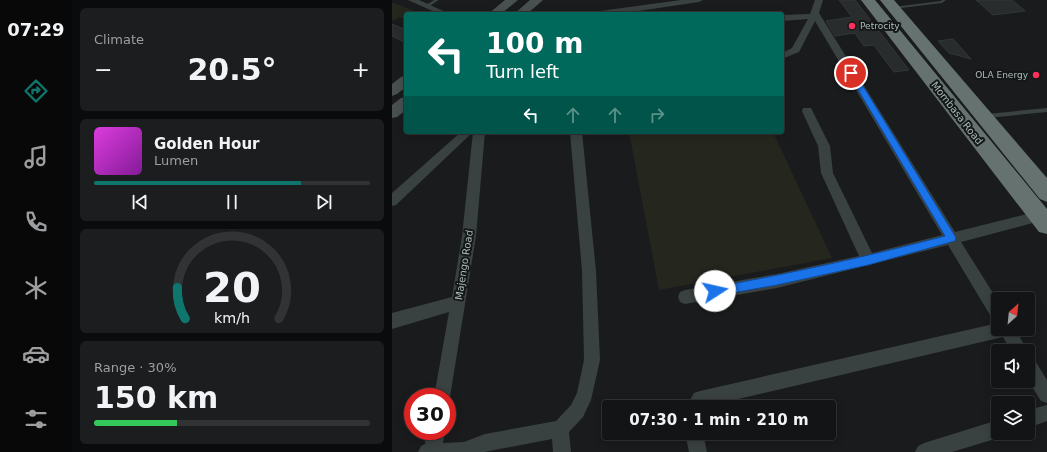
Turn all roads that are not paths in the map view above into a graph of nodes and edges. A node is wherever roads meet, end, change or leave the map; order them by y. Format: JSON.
{"nodes":[{"id":1,"x":412,"y":0,"type":"edge"},
{"id":2,"x":437,"y":0,"type":"edge"},
{"id":3,"x":512,"y":0,"type":"edge"},
{"id":4,"x":537,"y":0,"type":"edge"},
{"id":5,"x":699,"y":0,"type":"edge"},
{"id":6,"x":819,"y":0,"type":"edge"},
{"id":7,"x":868,"y":0,"type":"edge"},
{"id":8,"x":944,"y":0,"type":"edge"},
{"id":9,"x":890,"y":4,"type":"edge"},
{"id":10,"x":427,"y":6,"type":"junction"},
{"id":11,"x":441,"y":12,"type":"edge"},
{"id":12,"x":496,"y":12,"type":"edge"},
{"id":13,"x":521,"y":12,"type":"edge"},
{"id":14,"x":614,"y":12,"type":"edge"},
{"id":15,"x":814,"y":15,"type":"junction"},
{"id":16,"x":784,"y":18,"type":"edge"},
{"id":17,"x":784,"y":55,"type":"edge"},
{"id":18,"x":404,"y":82,"type":"edge"},
{"id":19,"x":392,"y":91,"type":"edge"},
{"id":20,"x":404,"y":104,"type":"edge"},
{"id":21,"x":1047,"y":110,"type":"edge"},
{"id":22,"x":807,"y":111,"type":"dead end"},
{"id":23,"x":392,"y":113,"type":"edge"},
{"id":24,"x":984,"y":117,"type":"junction"},
{"id":25,"x":466,"y":134,"type":"edge"},
{"id":26,"x":479,"y":134,"type":"edge"},
{"id":27,"x":576,"y":134,"type":"edge"},
{"id":28,"x":1047,"y":193,"type":"edge"},
{"id":29,"x":392,"y":202,"type":"edge"},
{"id":30,"x":1043,"y":220,"type":"edge"},
{"id":31,"x":951,"y":238,"type":"junction"},
{"id":32,"x":868,"y":260,"type":"junction"},
{"id":33,"x":685,"y":297,"type":"dead end"},
{"id":34,"x":459,"y":302,"type":"junction"},
{"id":35,"x":991,"y":304,"type":"edge"},
{"id":36,"x":392,"y":321,"type":"edge"},
{"id":37,"x":991,"y":332,"type":"edge"},
{"id":38,"x":1035,"y":376,"type":"edge"},
{"id":39,"x":444,"y":388,"type":"edge"},
{"id":40,"x":1047,"y":396,"type":"edge"},
{"id":41,"x":699,"y":400,"type":"edge"},
{"id":42,"x":1047,"y":413,"type":"edge"},
{"id":43,"x":1035,"y":417,"type":"edge"},
{"id":44,"x":560,"y":429,"type":"junction"},
{"id":45,"x":991,"y":431,"type":"edge"},
{"id":46,"x":434,"y":440,"type":"edge"},
{"id":47,"x":695,"y":440,"type":"edge"},
{"id":48,"x":431,"y":452,"type":"edge"},
{"id":49,"x":562,"y":452,"type":"edge"},
{"id":50,"x":698,"y":452,"type":"edge"},
{"id":51,"x":924,"y":452,"type":"edge"}],
"edges":[{"from":1,"to":10,"type":"street"},
{"from":2,"to":10,"type":"lane"},
{"from":3,"to":12,"type":"main road"},
{"from":4,"to":13,"type":"main road"},
{"from":5,"to":14,"type":"street"},
{"from":6,"to":15,"type":"street"},
{"from":7,"to":30,"type":"highway","name":"Mombasa Road"},
{"from":8,"to":9,"type":"lane"},
{"from":9,"to":24,"type":"highway","name":"Mombasa Road"},
{"from":10,"to":11,"type":"street"},
{"from":15,"to":16,"type":"street"},
{"from":15,"to":17,"type":"street"},
{"from":15,"to":31,"type":"street"},
{"from":18,"to":19,"type":"main road"},
{"from":20,"to":23,"type":"main road"},
{"from":21,"to":24,"type":"lane"},
{"from":22,"to":32,"type":"street"},
{"from":24,"to":28,"type":"highway","name":"Mombasa Road"},
{"from":25,"to":29,"type":"street"},
{"from":26,"to":34,"type":"street","name":"Majengo Road"},
{"from":27,"to":44,"type":"street"},
{"from":30,"to":31,"type":"street"},
{"from":31,"to":32,"type":"street"},
{"from":31,"to":35,"type":"street"},
{"from":32,"to":33,"type":"street"},
{"from":34,"to":36,"type":"street"},
{"from":34,"to":39,"type":"street","name":"Majengo Road"},
{"from":37,"to":41,"type":"street"},
{"from":38,"to":40,"type":"street"},
{"from":42,"to":43,"type":"street"},
{"from":44,"to":48,"type":"street"},
{"from":44,"to":49,"type":"street"},
{"from":45,"to":51,"type":"street"},
{"from":46,"to":48,"type":"street"},
{"from":47,"to":50,"type":"street"}]}
